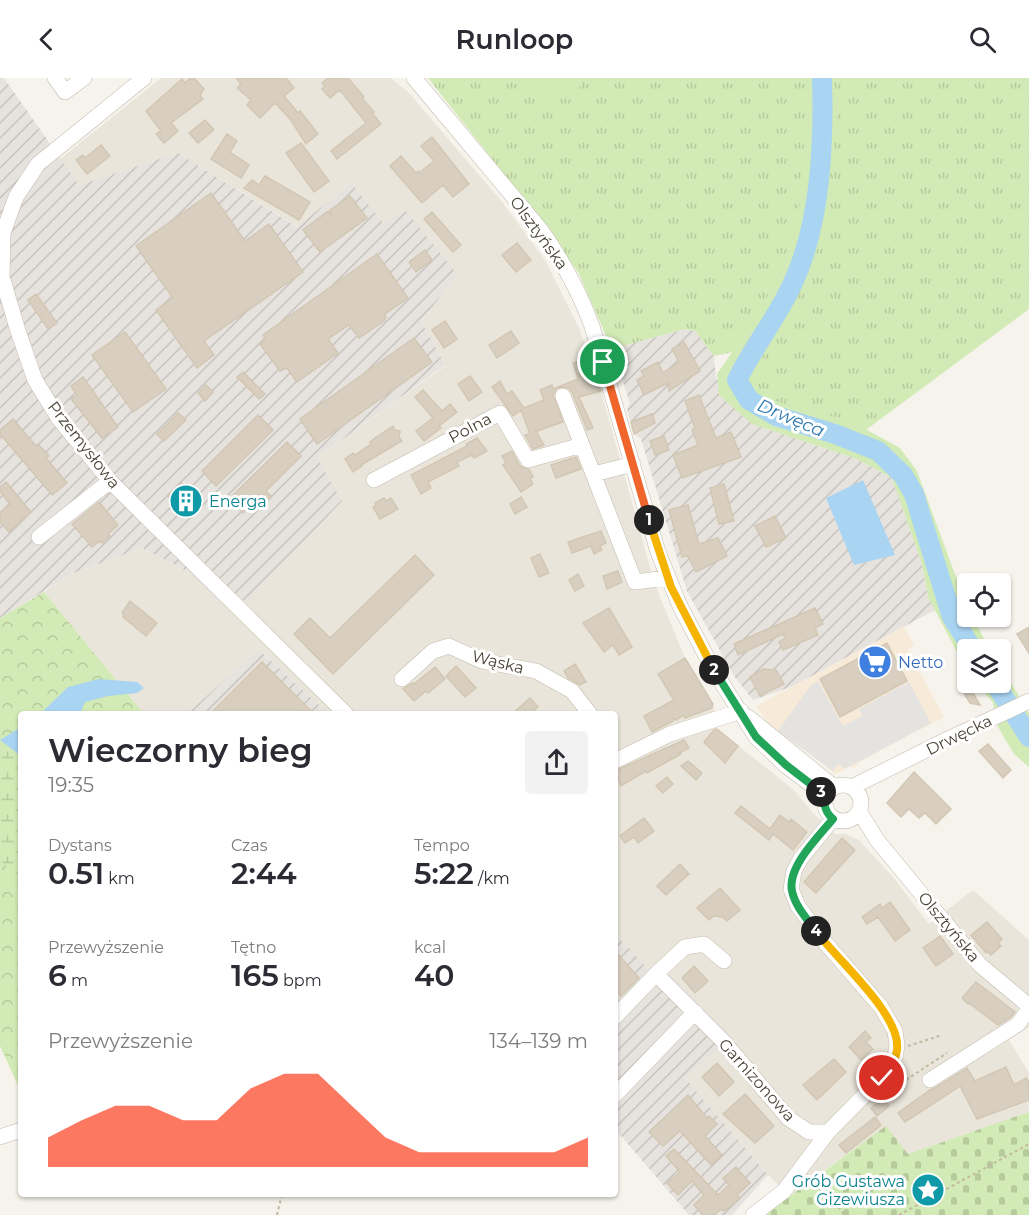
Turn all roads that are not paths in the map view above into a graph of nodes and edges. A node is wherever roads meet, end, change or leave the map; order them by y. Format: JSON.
{"nodes":[{"id":1,"x":55,"y":78,"type":"edge"},
{"id":2,"x":84,"y":78,"type":"edge"},
{"id":3,"x":144,"y":78,"type":"edge"},
{"id":4,"x":414,"y":78,"type":"edge"},
{"id":5,"x":563,"y":396,"type":"dead end"},
{"id":6,"x":582,"y":445,"type":"junction"},
{"id":7,"x":633,"y":464,"type":"junction"},
{"id":8,"x":594,"y":474,"type":"junction"},
{"id":9,"x":374,"y":480,"type":"dead end"},
{"id":10,"x":110,"y":481,"type":"junction"},
{"id":11,"x":39,"y":537,"type":"dead end"},
{"id":12,"x":667,"y":578,"type":"junction"},
{"id":13,"x":402,"y":679,"type":"dead end"},
{"id":14,"x":1026,"y":703,"type":"edge"},
{"id":15,"x":343,"y":711,"type":"edge"},
{"id":16,"x":588,"y":711,"type":"edge"},
{"id":17,"x":741,"y":711,"type":"junction"},
{"id":18,"x":618,"y":760,"type":"edge"},
{"id":19,"x":830,"y":791,"type":"junction"},
{"id":20,"x":855,"y":804,"type":"junction"},
{"id":21,"x":833,"y":819,"type":"junction"},
{"id":22,"x":724,"y":961,"type":"dead end"},
{"id":23,"x":656,"y":974,"type":"junction"},
{"id":24,"x":1029,"y":1007,"type":"edge"},
{"id":25,"x":695,"y":1012,"type":"junction"},
{"id":26,"x":618,"y":1014,"type":"edge"},
{"id":27,"x":930,"y":1080,"type":"dead end"},
{"id":28,"x":618,"y":1092,"type":"edge"},
{"id":29,"x":18,"y":1131,"type":"edge"},
{"id":30,"x":828,"y":1132,"type":"junction"},
{"id":31,"x":0,"y":1137,"type":"edge"},
{"id":32,"x":753,"y":1215,"type":"edge"}],
"edges":[{"from":1,"to":2,"type":"street"},
{"from":3,"to":10,"type":"street","name":"Przemysłowa"},
{"from":4,"to":7,"type":"street","name":"Olsztyńska"},
{"from":5,"to":6,"type":"street"},
{"from":6,"to":8,"type":"street"},
{"from":6,"to":9,"type":"street","name":"Polna"},
{"from":7,"to":8,"type":"street"},
{"from":7,"to":12,"type":"street","name":"Olsztyńska"},
{"from":8,"to":12,"type":"street"},
{"from":10,"to":11,"type":"street"},
{"from":10,"to":15,"type":"street","name":"Przemysłowa"},
{"from":12,"to":17,"type":"street","name":"Olsztyńska"},
{"from":13,"to":16,"type":"street","name":"Wąska"},
{"from":14,"to":20,"type":"street","name":"Drwęcka"},
{"from":17,"to":18,"type":"street"},
{"from":17,"to":19,"type":"street","name":"Olsztyńska"},
{"from":19,"to":20,"type":"street"},
{"from":19,"to":21,"type":"street"},
{"from":20,"to":21,"type":"street"},
{"from":20,"to":24,"type":"street","name":"Olsztyńska"},
{"from":21,"to":30,"type":"street"},
{"from":22,"to":23,"type":"street"},
{"from":23,"to":25,"type":"street","name":"Garnizonowa"},
{"from":23,"to":26,"type":"street"},
{"from":24,"to":27,"type":"street"},
{"from":25,"to":28,"type":"street"},
{"from":25,"to":30,"type":"street","name":"Garnizonowa"},
{"from":29,"to":31,"type":"street"},
{"from":30,"to":32,"type":"street"}]}
